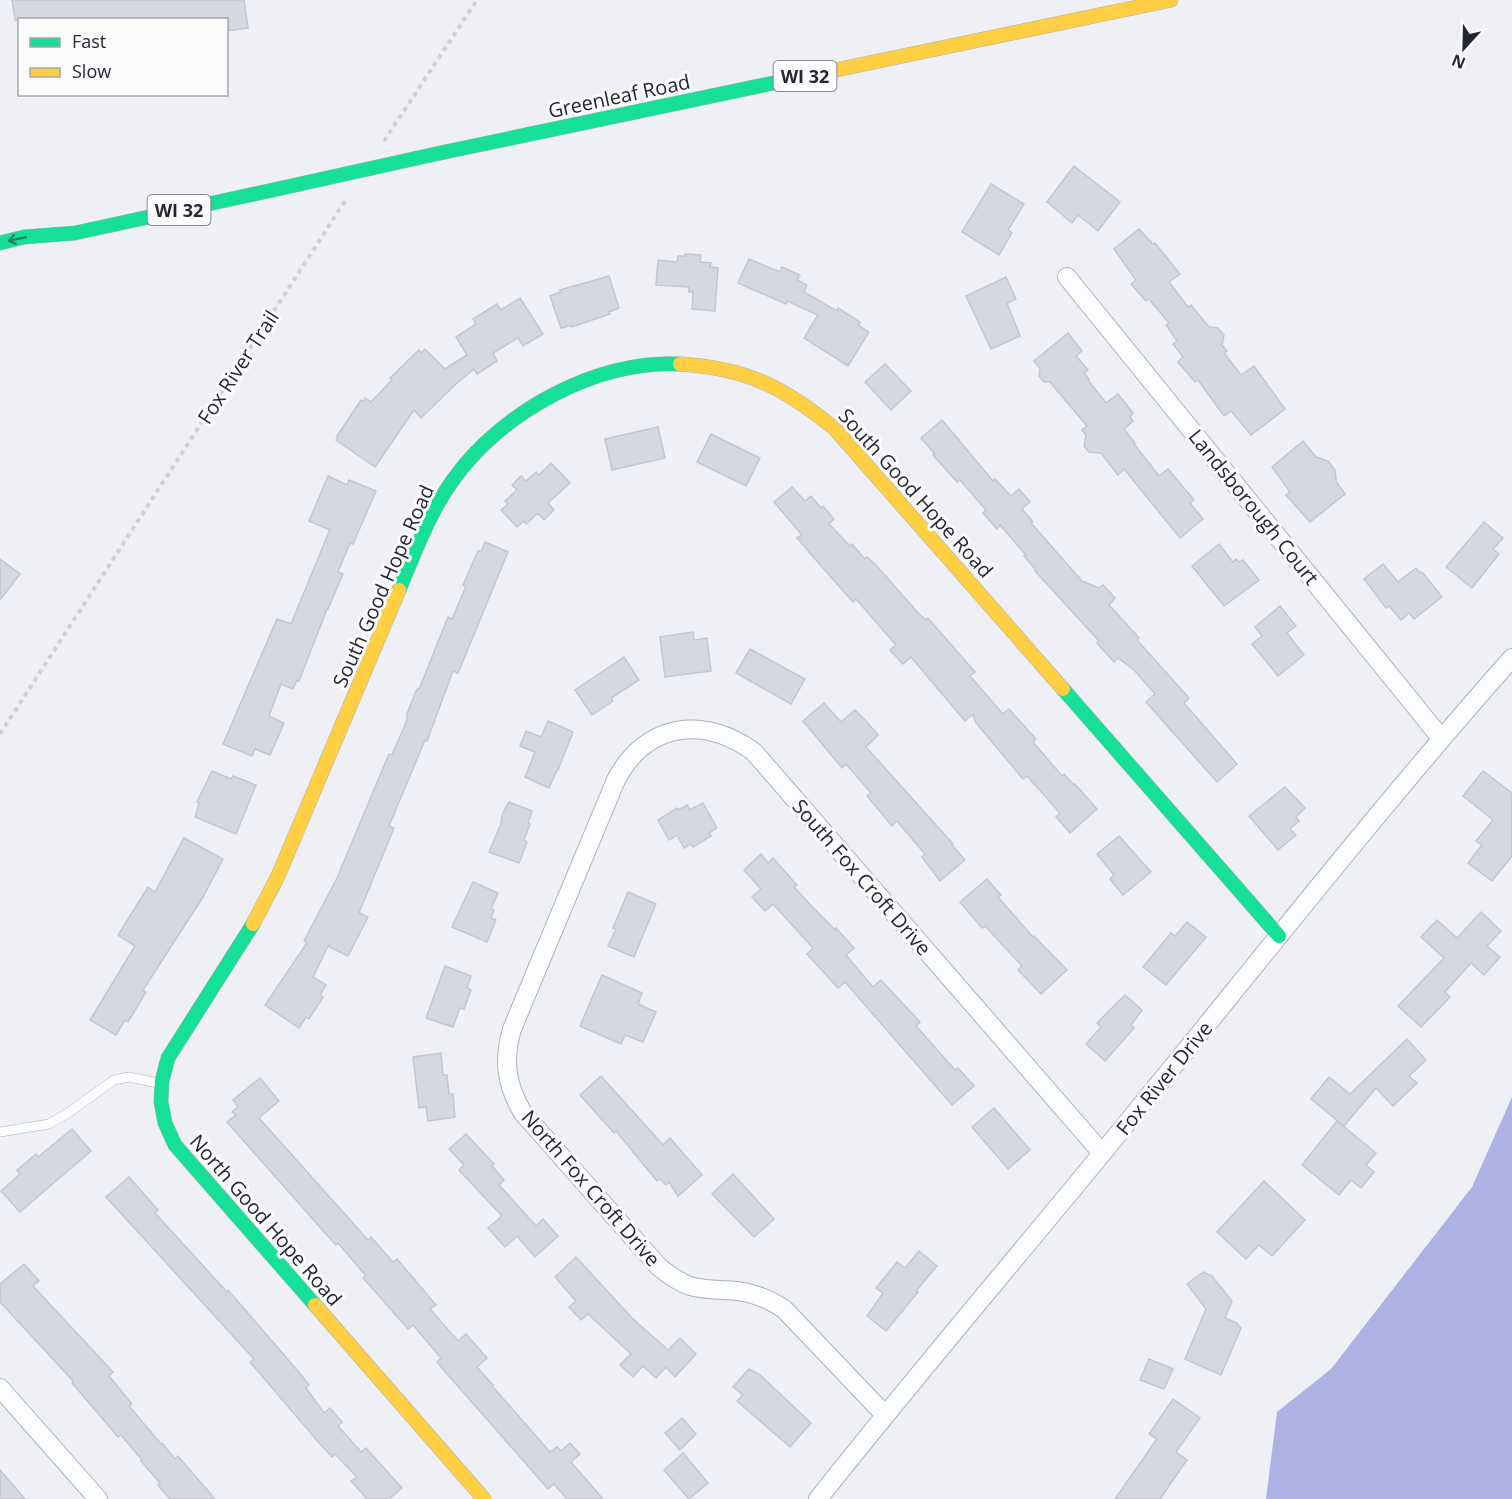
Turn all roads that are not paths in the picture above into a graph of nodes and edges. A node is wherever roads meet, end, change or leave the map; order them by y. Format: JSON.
{"nodes":[{"id":1,"x":1171,"y":0,"type":"edge"},
{"id":2,"x":75,"y":233,"type":"junction"},
{"id":3,"x":0,"y":243,"type":"edge"},
{"id":4,"x":34,"y":250,"type":"dead end"},
{"id":5,"x":1067,"y":277,"type":"dead end"},
{"id":6,"x":1512,"y":658,"type":"edge"},
{"id":7,"x":1441,"y":738,"type":"junction"},
{"id":8,"x":602,"y":815,"type":"joint"},
{"id":9,"x":246,"y":934,"type":"joint"},
{"id":10,"x":1280,"y":936,"type":"junction"},
{"id":11,"x":161,"y":1084,"type":"junction"},
{"id":12,"x":0,"y":1132,"type":"edge"},
{"id":13,"x":1102,"y":1153,"type":"junction"},
{"id":14,"x":0,"y":1388,"type":"edge"},
{"id":15,"x":885,"y":1415,"type":"junction"},
{"id":16,"x":98,"y":1499,"type":"edge"},
{"id":17,"x":484,"y":1499,"type":"edge"},
{"id":18,"x":818,"y":1499,"type":"edge"}],
"edges":[{"from":1,"to":2,"type":"street","name":"Greenleaf Road","number":"WI 32","bridge":true},
{"from":2,"to":3,"type":"street","number":"WI 32","one_way":true},
{"from":2,"to":4,"type":"street","number":"WI 32"},
{"from":5,"to":7,"type":"street","name":"Landsborough Court"},
{"from":6,"to":7,"type":"street","name":"Fox River Drive"},
{"from":7,"to":10,"type":"street","name":"Fox River Drive"},
{"from":8,"to":13,"type":"street","name":"South Fox Croft Drive"},
{"from":8,"to":15,"type":"street","name":"North Fox Croft Drive"},
{"from":9,"to":10,"type":"street","name":"South Good Hope Road"},
{"from":9,"to":11,"type":"street","name":"North Good Hope Road"},
{"from":10,"to":13,"type":"street","name":"Fox River Drive"},
{"from":11,"to":12,"type":"lane"},
{"from":11,"to":17,"type":"street","name":"North Good Hope Road"},
{"from":13,"to":15,"type":"street","name":"Fox River Drive"},
{"from":14,"to":16,"type":"street"},
{"from":15,"to":18,"type":"street","name":"Fox River Drive"}]}
